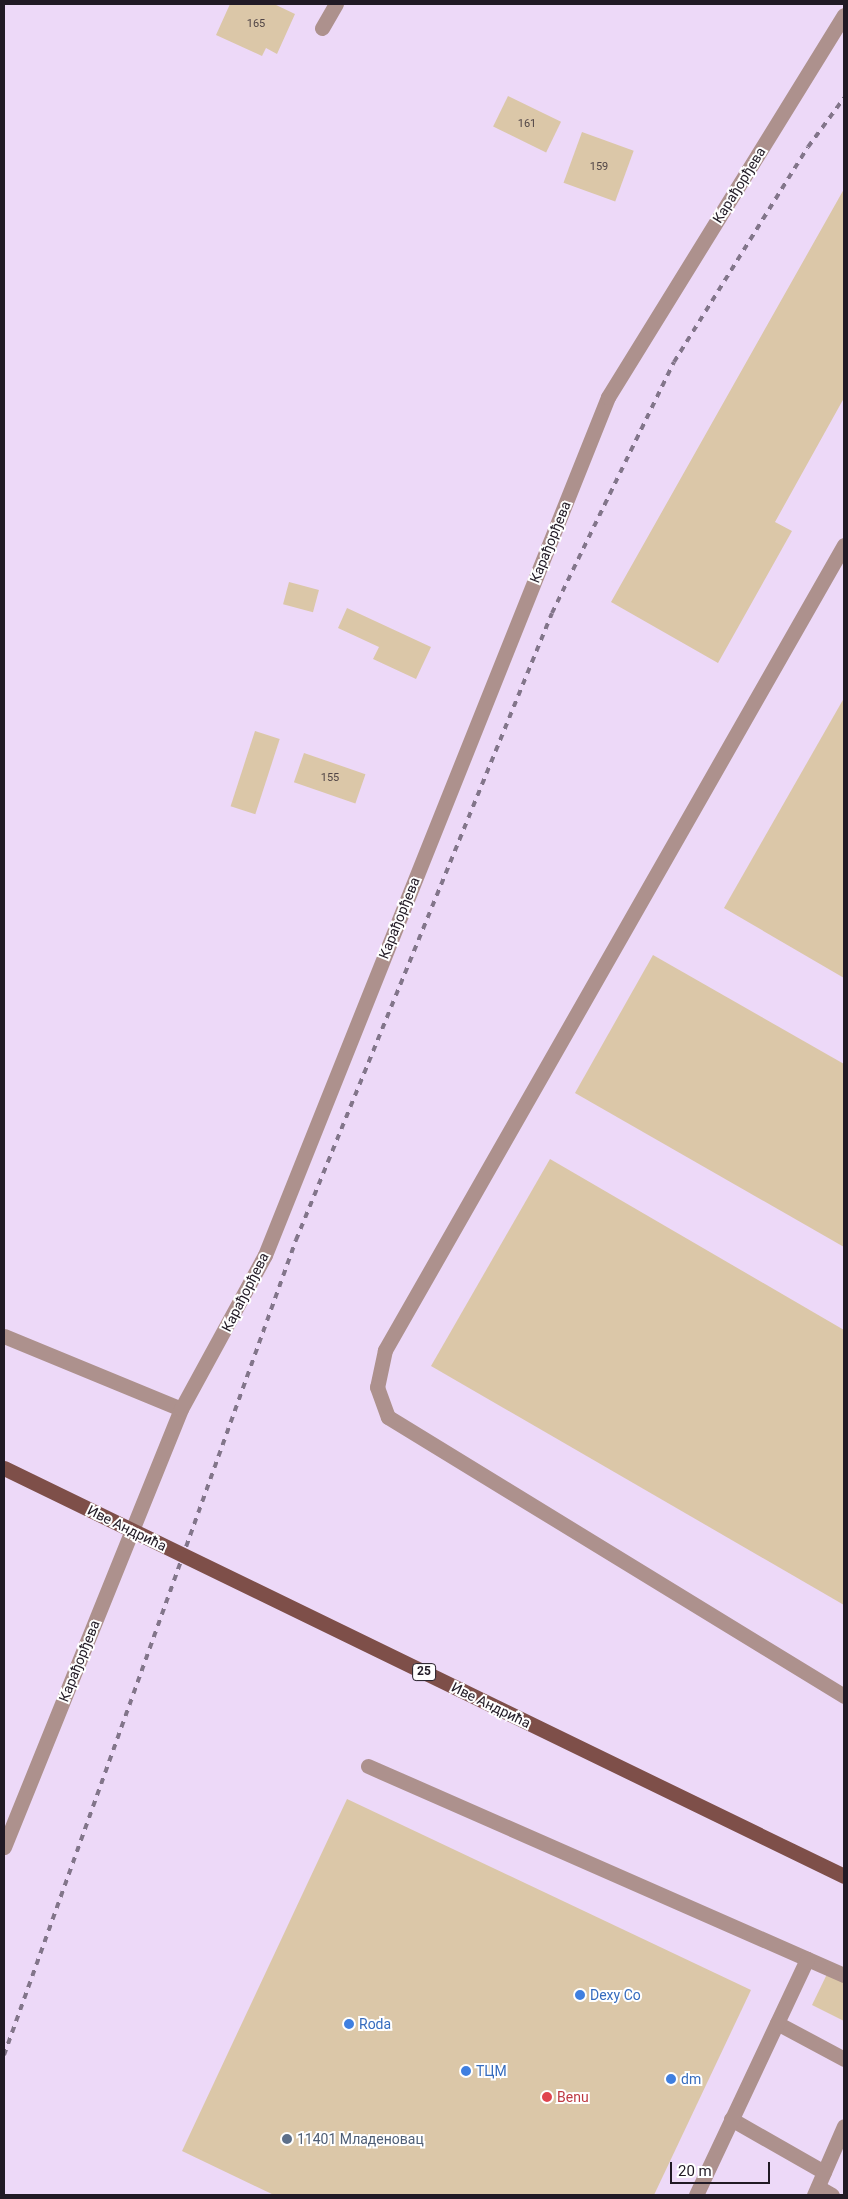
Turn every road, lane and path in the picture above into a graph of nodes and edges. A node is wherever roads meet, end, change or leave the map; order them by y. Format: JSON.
{"nodes":[{"id":1,"x":336,"y":4,"type":"edge"},
{"id":2,"x":844,"y":15,"type":"edge"},
{"id":3,"x":322,"y":28,"type":"dead end"},
{"id":4,"x":844,"y":545,"type":"edge"},
{"id":5,"x":4,"y":1336,"type":"edge"},
{"id":6,"x":181,"y":1409,"type":"junction"},
{"id":7,"x":4,"y":1468,"type":"edge"},
{"id":8,"x":844,"y":1696,"type":"edge"},
{"id":9,"x":368,"y":1766,"type":"dead end"},
{"id":10,"x":4,"y":1847,"type":"edge"},
{"id":11,"x":844,"y":1876,"type":"edge"},
{"id":12,"x":806,"y":1959,"type":"junction"},
{"id":13,"x":844,"y":1976,"type":"edge"},
{"id":14,"x":777,"y":2023,"type":"junction"},
{"id":15,"x":844,"y":2059,"type":"edge"},
{"id":16,"x":731,"y":2119,"type":"junction"},
{"id":17,"x":844,"y":2126,"type":"edge"},
{"id":18,"x":824,"y":2172,"type":"junction"},
{"id":19,"x":816,"y":2191,"type":"edge"},
{"id":20,"x":701,"y":2193,"type":"edge"},
{"id":21,"x":832,"y":2195,"type":"edge"}],
"edges":[{"from":1,"to":3,"type":"street"},
{"from":2,"to":6,"type":"street","name":"Карађорђева"},
{"from":4,"to":8,"type":"street"},
{"from":5,"to":6,"type":"street"},
{"from":6,"to":10,"type":"street","name":"Карађорђева"},
{"from":7,"to":11,"type":"main road","name":"Иве Андрића","number":"25","bridge":true},
{"from":9,"to":12,"type":"street"},
{"from":12,"to":13,"type":"street"},
{"from":12,"to":14,"type":"street"},
{"from":14,"to":15,"type":"street"},
{"from":14,"to":16,"type":"street"},
{"from":16,"to":18,"type":"street"},
{"from":16,"to":20,"type":"street"},
{"from":17,"to":18,"type":"street"},
{"from":18,"to":19,"type":"street"},
{"from":19,"to":21,"type":"street"}]}
